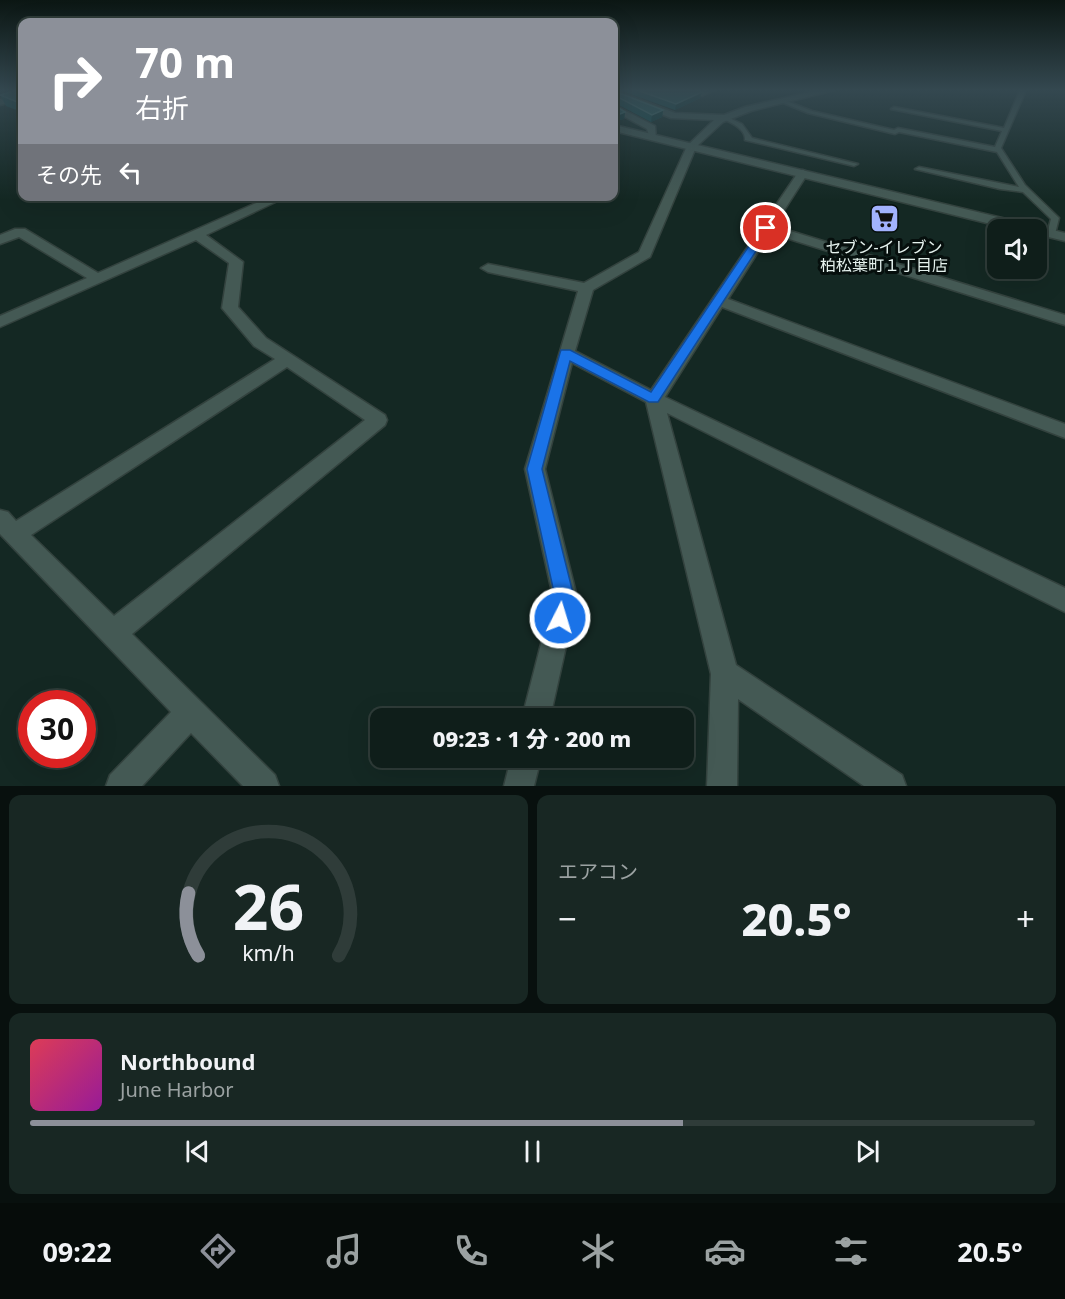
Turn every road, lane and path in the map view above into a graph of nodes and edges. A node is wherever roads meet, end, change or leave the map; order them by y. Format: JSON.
{"nodes":[{"id":1,"x":649,"y":127,"type":"edge"},
{"id":2,"x":715,"y":127,"type":"edge"},
{"id":3,"x":741,"y":127,"type":"edge"},
{"id":4,"x":870,"y":127,"type":"edge"},
{"id":5,"x":988,"y":127,"type":"edge"},
{"id":6,"x":1007,"y":127,"type":"edge"},
{"id":7,"x":618,"y":129,"type":"edge"},
{"id":8,"x":1006,"y":130,"type":"junction"},
{"id":9,"x":653,"y":137,"type":"junction"},
{"id":10,"x":692,"y":146,"type":"junction"},
{"id":11,"x":999,"y":150,"type":"junction"},
{"id":12,"x":854,"y":164,"type":"dead end"},
{"id":13,"x":919,"y":169,"type":"dead end"},
{"id":14,"x":803,"y":173,"type":"junction"},
{"id":15,"x":1024,"y":190,"type":"junction"},
{"id":16,"x":272,"y":201,"type":"edge"},
{"id":17,"x":990,"y":219,"type":"edge"},
{"id":18,"x":766,"y":228,"type":"junction"},
{"id":19,"x":1047,"y":233,"type":"edge"},
{"id":20,"x":1051,"y":234,"type":"junction"},
{"id":21,"x":198,"y":235,"type":"junction"},
{"id":22,"x":1065,"y":237,"type":"edge"},
{"id":23,"x":0,"y":240,"type":"edge"},
{"id":24,"x":488,"y":268,"type":"dead end"},
{"id":25,"x":98,"y":279,"type":"junction"},
{"id":26,"x":586,"y":288,"type":"junction"},
{"id":27,"x":720,"y":301,"type":"junction"},
{"id":28,"x":1065,"y":320,"type":"edge"},
{"id":29,"x":0,"y":322,"type":"edge"},
{"id":30,"x":566,"y":353,"type":"junction"},
{"id":31,"x":286,"y":360,"type":"junction"},
{"id":32,"x":654,"y":399,"type":"junction"},
{"id":33,"x":1065,"y":431,"type":"edge"},
{"id":34,"x":7,"y":526,"type":"edge"},
{"id":35,"x":1065,"y":600,"type":"edge"},
{"id":36,"x":114,"y":633,"type":"junction"},
{"id":37,"x":725,"y":674,"type":"junction"},
{"id":38,"x":538,"y":708,"type":"edge"},
{"id":39,"x":191,"y":712,"type":"junction"},
{"id":40,"x":524,"y":768,"type":"edge"},
{"id":41,"x":122,"y":786,"type":"edge"},
{"id":42,"x":264,"y":786,"type":"edge"},
{"id":43,"x":519,"y":786,"type":"edge"},
{"id":44,"x":722,"y":786,"type":"edge"},
{"id":45,"x":891,"y":786,"type":"edge"}],
"edges":[{"from":1,"to":9,"type":"street"},
{"from":2,"to":10,"type":"street"},
{"from":3,"to":12,"type":"lane"},
{"from":4,"to":11,"type":"lane"},
{"from":5,"to":8,"type":"lane"},
{"from":6,"to":8,"type":"lane"},
{"from":7,"to":9,"type":"street"},
{"from":8,"to":11,"type":"lane"},
{"from":9,"to":10,"type":"street"},
{"from":10,"to":14,"type":"street"},
{"from":10,"to":26,"type":"street"},
{"from":11,"to":15,"type":"lane"},
{"from":13,"to":15,"type":"lane"},
{"from":14,"to":17,"type":"street"},
{"from":14,"to":18,"type":"street"},
{"from":15,"to":20,"type":"lane"},
{"from":16,"to":21,"type":"street"},
{"from":18,"to":27,"type":"street"},
{"from":18,"to":28,"type":"street"},
{"from":19,"to":20,"type":"street"},
{"from":20,"to":22,"type":"street"},
{"from":21,"to":25,"type":"street"},
{"from":21,"to":31,"type":"street"},
{"from":23,"to":25,"type":"street"},
{"from":24,"to":26,"type":"street"},
{"from":25,"to":29,"type":"street"},
{"from":26,"to":30,"type":"street"},
{"from":27,"to":32,"type":"street"},
{"from":27,"to":33,"type":"street"},
{"from":30,"to":32,"type":"street"},
{"from":30,"to":38,"type":"street"},
{"from":31,"to":34,"type":"street"},
{"from":31,"to":36,"type":"street"},
{"from":32,"to":35,"type":"street"},
{"from":32,"to":37,"type":"street"},
{"from":34,"to":36,"type":"street"},
{"from":36,"to":39,"type":"street"},
{"from":37,"to":44,"type":"street"},
{"from":37,"to":45,"type":"street"},
{"from":39,"to":41,"type":"street"},
{"from":39,"to":42,"type":"street"},
{"from":40,"to":43,"type":"street"}]}
